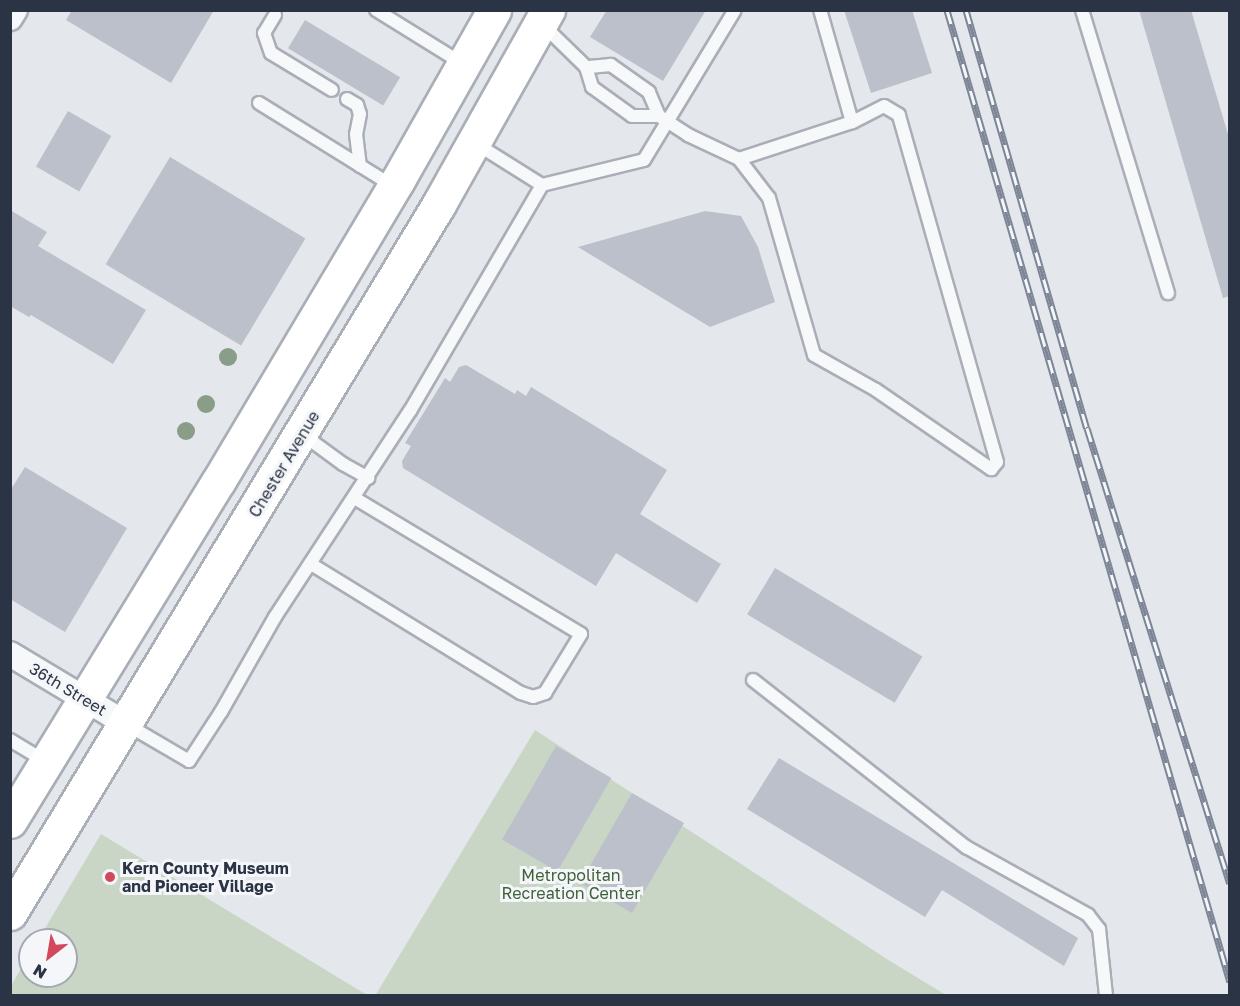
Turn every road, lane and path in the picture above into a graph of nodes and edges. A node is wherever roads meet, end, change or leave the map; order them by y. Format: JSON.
{"nodes":[{"id":1,"x":15,"y":10,"type":"edge"},
{"id":2,"x":376,"y":10,"type":"edge"},
{"id":3,"x":494,"y":10,"type":"edge"},
{"id":4,"x":735,"y":10,"type":"edge"},
{"id":5,"x":820,"y":10,"type":"edge"},
{"id":6,"x":1082,"y":10,"type":"edge"},
{"id":7,"x":275,"y":15,"type":"dead end"},
{"id":8,"x":545,"y":17,"type":"edge"},
{"id":9,"x":10,"y":18,"type":"edge"},
{"id":10,"x":464,"y":64,"type":"junction"},
{"id":11,"x":586,"y":67,"type":"junction"},
{"id":12,"x":332,"y":90,"type":"dead end"},
{"id":13,"x":347,"y":99,"type":"dead end"},
{"id":14,"x":259,"y":103,"type":"dead end"},
{"id":15,"x":664,"y":119,"type":"junction"},
{"id":16,"x":852,"y":122,"type":"junction"},
{"id":17,"x":474,"y":142,"type":"junction"},
{"id":18,"x":739,"y":159,"type":"junction"},
{"id":19,"x":360,"y":165,"type":"junction"},
{"id":20,"x":542,"y":184,"type":"junction"},
{"id":21,"x":394,"y":186,"type":"junction"},
{"id":22,"x":1168,"y":293,"type":"dead end"},
{"id":23,"x":302,"y":434,"type":"junction"},
{"id":24,"x":369,"y":478,"type":"junction"},
{"id":25,"x":356,"y":498,"type":"junction"},
{"id":26,"x":311,"y":564,"type":"junction"},
{"id":27,"x":10,"y":654,"type":"edge"},
{"id":28,"x":753,"y":680,"type":"dead end"},
{"id":29,"x":84,"y":699,"type":"junction"},
{"id":30,"x":125,"y":723,"type":"junction"},
{"id":31,"x":10,"y":740,"type":"edge"},
{"id":32,"x":46,"y":762,"type":"junction"},
{"id":33,"x":10,"y":821,"type":"edge"},
{"id":34,"x":10,"y":913,"type":"edge"},
{"id":35,"x":1106,"y":996,"type":"edge"}],
"edges":[{"from":1,"to":9,"type":"street"},
{"from":2,"to":10,"type":"lane"},
{"from":3,"to":10,"type":"main road"},
{"from":4,"to":15,"type":"lane"},
{"from":5,"to":16,"type":"lane"},
{"from":6,"to":22,"type":"lane"},
{"from":7,"to":12,"type":"lane"},
{"from":8,"to":11,"type":"lane"},
{"from":8,"to":17,"type":"main road","name":"Chester Avenue"},
{"from":10,"to":21,"type":"main road"},
{"from":11,"to":15,"type":"lane"},
{"from":11,"to":15,"type":"lane"},
{"from":13,"to":19,"type":"lane"},
{"from":14,"to":19,"type":"lane"},
{"from":15,"to":18,"type":"lane"},
{"from":15,"to":20,"type":"lane"},
{"from":16,"to":18,"type":"lane"},
{"from":16,"to":18,"type":"lane"},
{"from":17,"to":20,"type":"lane"},
{"from":17,"to":23,"type":"main road","name":"Chester Avenue"},
{"from":19,"to":21,"type":"lane"},
{"from":20,"to":24,"type":"lane"},
{"from":21,"to":29,"type":"main road"},
{"from":23,"to":24,"type":"lane"},
{"from":23,"to":30,"type":"main road","name":"Chester Avenue"},
{"from":24,"to":25,"type":"lane"},
{"from":25,"to":26,"type":"lane"},
{"from":25,"to":26,"type":"lane"},
{"from":26,"to":30,"type":"lane"},
{"from":27,"to":29,"type":"street","name":"36th Street"},
{"from":28,"to":35,"type":"lane"},
{"from":29,"to":30,"type":"street","name":"36th Street"},
{"from":29,"to":32,"type":"main road"},
{"from":30,"to":34,"type":"main road","name":"Chester Avenue"},
{"from":31,"to":32,"type":"lane"},
{"from":32,"to":33,"type":"main road"}]}
